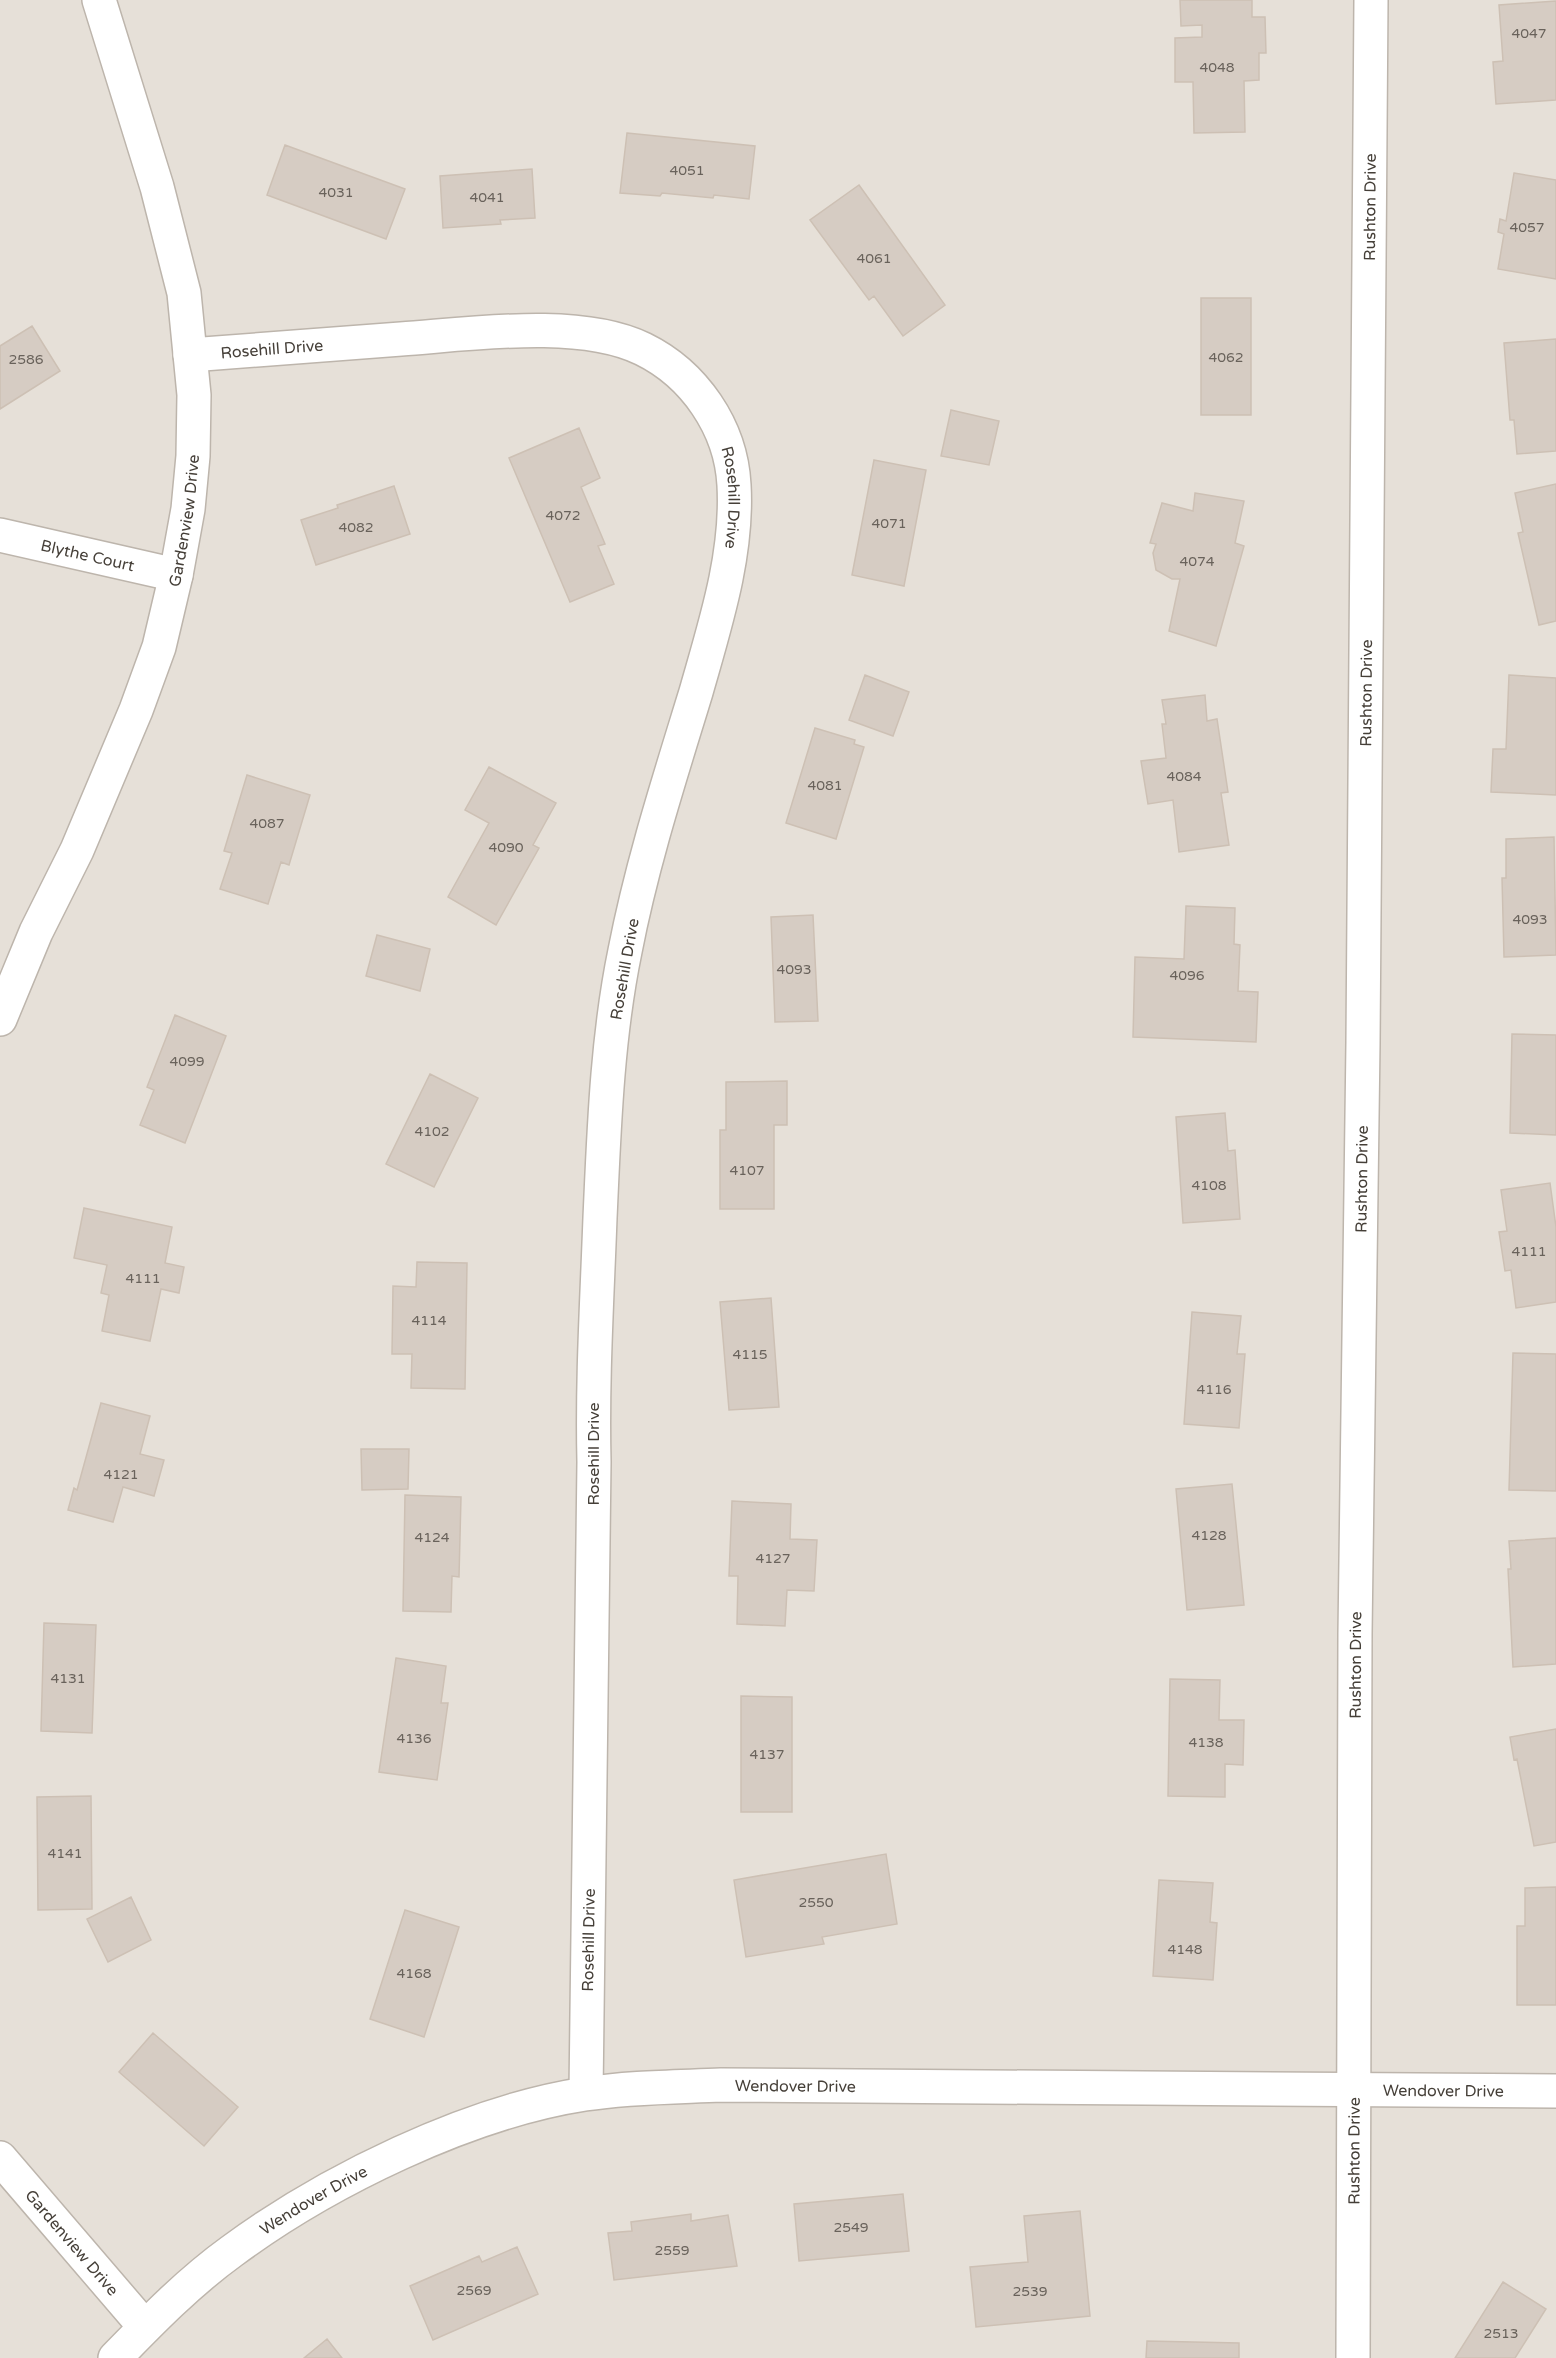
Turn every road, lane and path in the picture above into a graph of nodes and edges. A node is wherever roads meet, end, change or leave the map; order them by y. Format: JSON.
{"nodes":[{"id":1,"x":99,"y":0,"type":"edge"},
{"id":2,"x":1371,"y":0,"type":"edge"},
{"id":3,"x":190,"y":355,"type":"junction"},
{"id":4,"x":0,"y":535,"type":"edge"},
{"id":5,"x":176,"y":575,"type":"junction"},
{"id":6,"x":0,"y":1019,"type":"edge"},
{"id":7,"x":1354,"y":2089,"type":"junction"},
{"id":8,"x":1556,"y":2091,"type":"edge"},
{"id":9,"x":586,"y":2093,"type":"junction"},
{"id":10,"x":0,"y":2158,"type":"edge"},
{"id":11,"x":145,"y":2327,"type":"junction"},
{"id":12,"x":114,"y":2358,"type":"edge"},
{"id":13,"x":1353,"y":2358,"type":"edge"}],
"edges":[{"from":1,"to":3,"type":"street","name":"Gardenview Drive"},
{"from":2,"to":7,"type":"street","name":"Rushton Drive"},
{"from":3,"to":5,"type":"street","name":"Gardenview Drive"},
{"from":3,"to":9,"type":"street","name":"Rosehill Drive"},
{"from":4,"to":5,"type":"street","name":"Blythe Court"},
{"from":5,"to":6,"type":"street","name":"Gardenview Drive"},
{"from":7,"to":8,"type":"street","name":"Wendover Drive"},
{"from":7,"to":9,"type":"street","name":"Wendover Drive"},
{"from":7,"to":13,"type":"street","name":"Rushton Drive"},
{"from":9,"to":11,"type":"street","name":"Wendover Drive"},
{"from":10,"to":11,"type":"street","name":"Gardenview Drive"},
{"from":11,"to":12,"type":"street","name":"Wendover Drive"}]}
